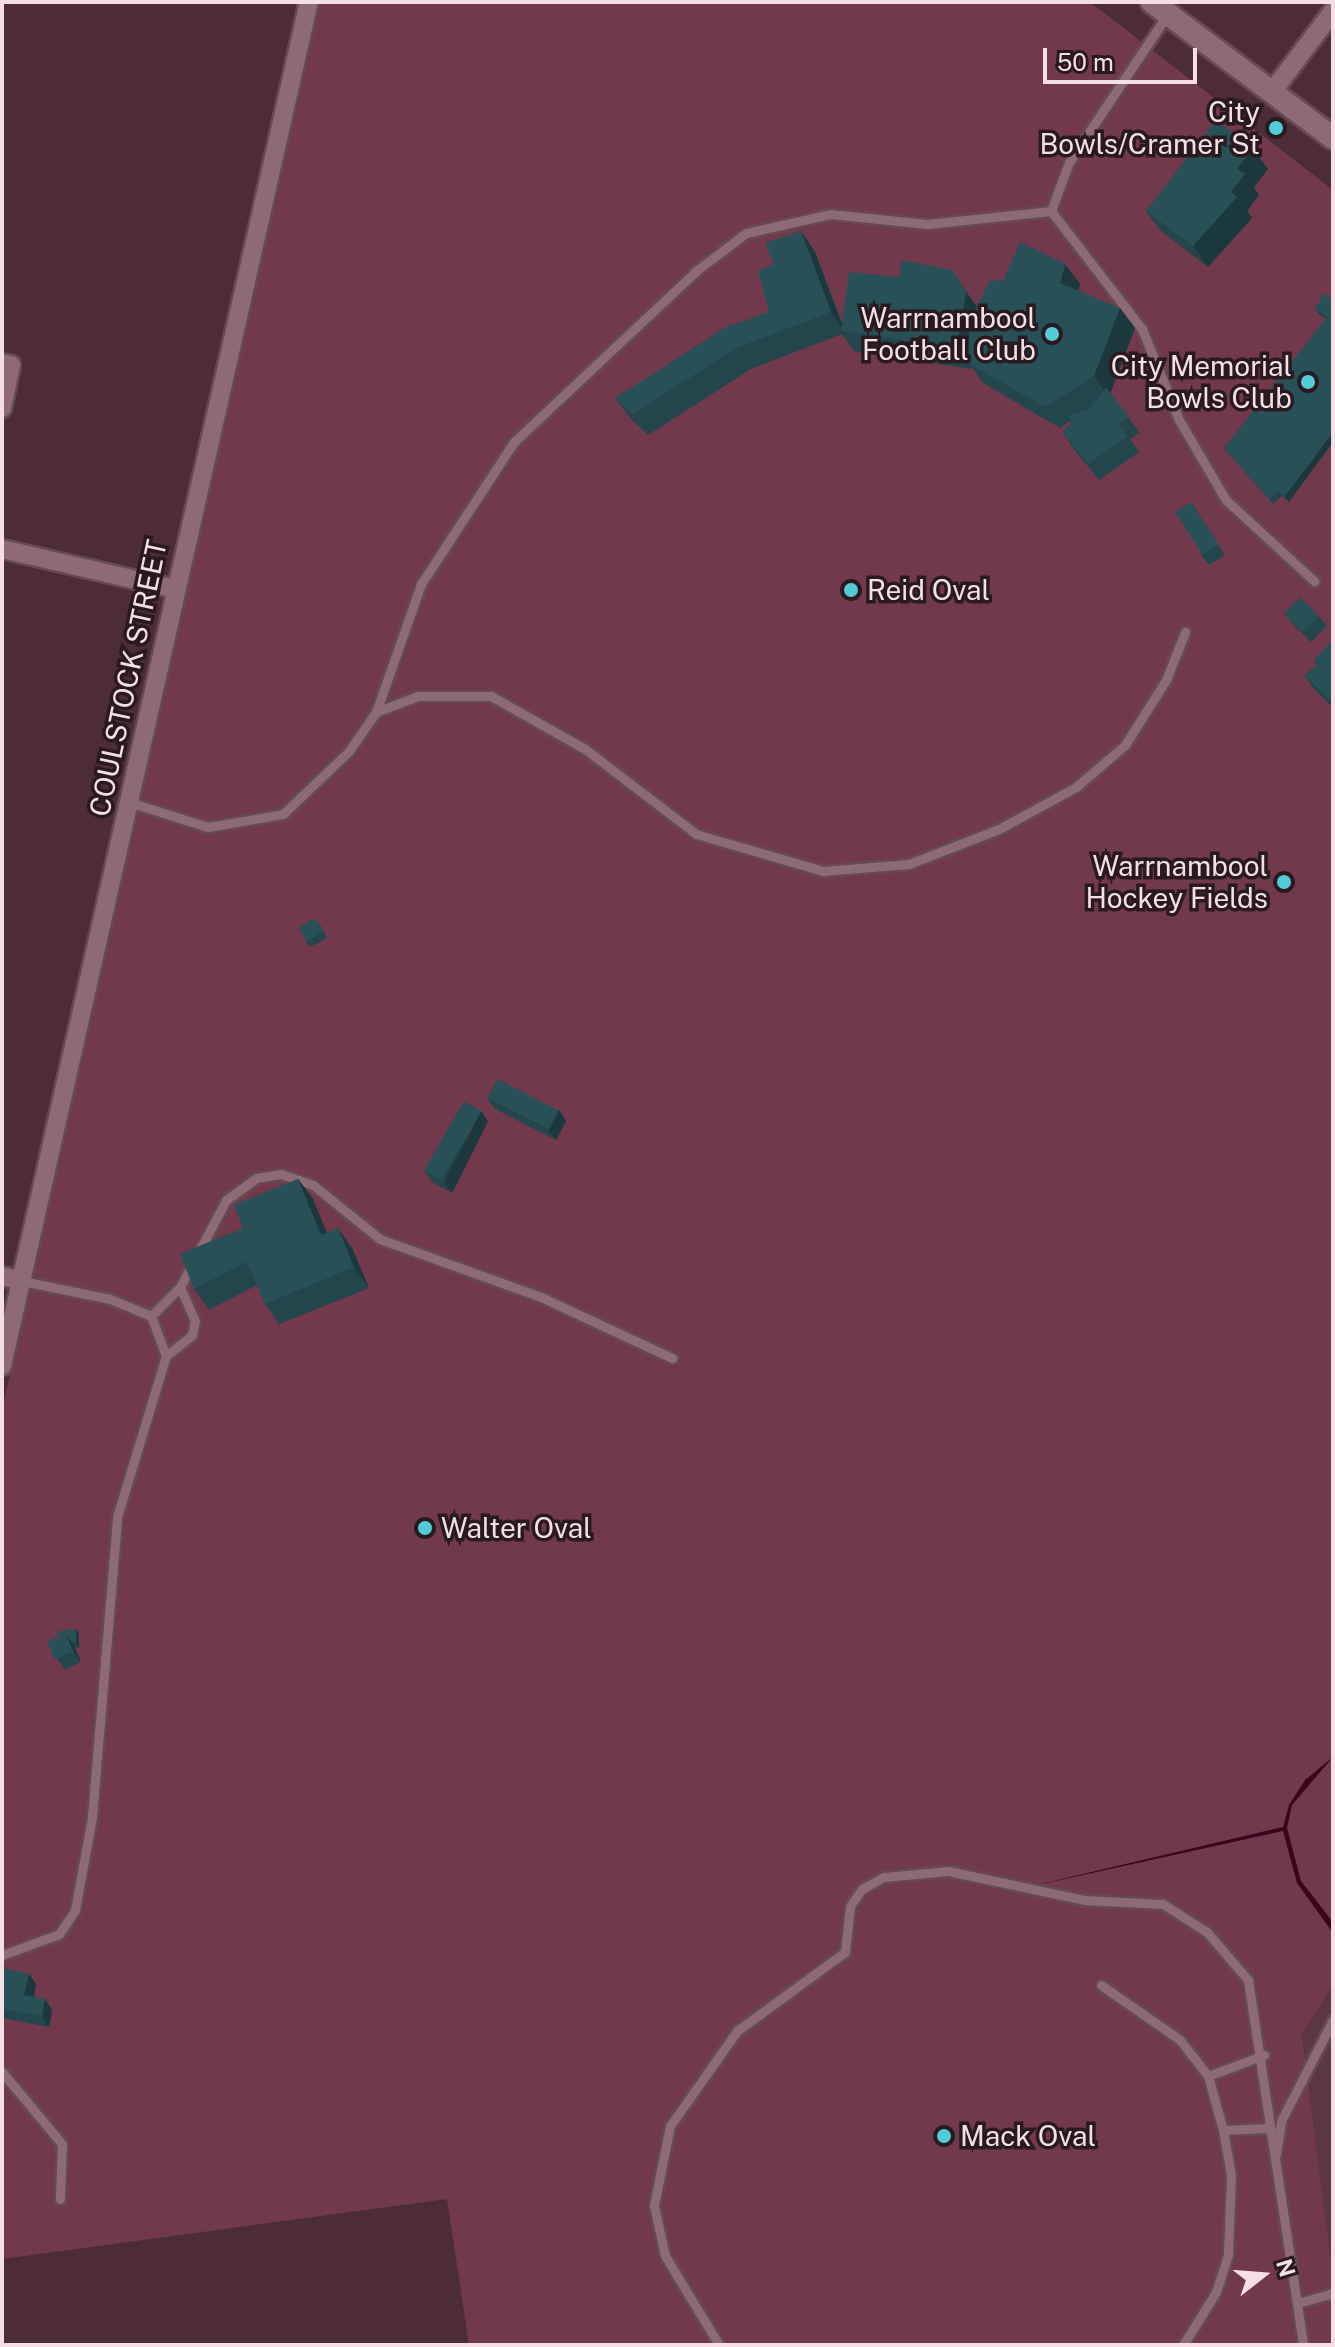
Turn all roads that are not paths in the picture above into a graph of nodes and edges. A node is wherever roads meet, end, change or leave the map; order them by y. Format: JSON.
{"nodes":[{"id":1,"x":309,"y":2,"type":"edge"},
{"id":2,"x":1160,"y":8,"type":"edge"},
{"id":3,"x":1333,"y":11,"type":"edge"},
{"id":4,"x":1272,"y":92,"type":"junction"},
{"id":5,"x":1333,"y":138,"type":"edge"},
{"id":6,"x":1051,"y":211,"type":"junction"},
{"id":7,"x":2,"y":363,"type":"edge"},
{"id":8,"x":2,"y":408,"type":"edge"},
{"id":9,"x":2,"y":549,"type":"edge"},
{"id":10,"x":1314,"y":581,"type":"dead end"},
{"id":11,"x":175,"y":589,"type":"junction"},
{"id":12,"x":1185,"y":632,"type":"dead end"},
{"id":13,"x":376,"y":712,"type":"junction"},
{"id":14,"x":129,"y":802,"type":"junction"},
{"id":15,"x":2,"y":1276,"type":"edge"},
{"id":16,"x":22,"y":1281,"type":"junction"},
{"id":17,"x":180,"y":1287,"type":"junction"},
{"id":18,"x":151,"y":1316,"type":"junction"},
{"id":19,"x":166,"y":1356,"type":"junction"},
{"id":20,"x":672,"y":1358,"type":"dead end"},
{"id":21,"x":2,"y":1366,"type":"edge"},
{"id":22,"x":2,"y":1955,"type":"edge"},
{"id":23,"x":1101,"y":1985,"type":"dead end"},
{"id":24,"x":1333,"y":2020,"type":"edge"},
{"id":25,"x":1264,"y":2055,"type":"junction"},
{"id":26,"x":2,"y":2072,"type":"edge"},
{"id":27,"x":1208,"y":2076,"type":"junction"},
{"id":28,"x":1270,"y":2128,"type":"junction"},
{"id":29,"x":1223,"y":2130,"type":"junction"},
{"id":30,"x":1274,"y":2169,"type":"junction"},
{"id":31,"x":60,"y":2199,"type":"dead end"},
{"id":32,"x":1333,"y":2293,"type":"edge"},
{"id":33,"x":1298,"y":2303,"type":"junction"},
{"id":34,"x":719,"y":2345,"type":"edge"},
{"id":35,"x":1183,"y":2345,"type":"edge"},
{"id":36,"x":1303,"y":2345,"type":"edge"}],
"edges":[{"from":1,"to":11,"type":"street","name":"COULSTOCK STREET"},
{"from":2,"to":4,"type":"street"},
{"from":2,"to":6,"type":"lane"},
{"from":3,"to":4,"type":"street"},
{"from":4,"to":5,"type":"street"},
{"from":6,"to":10,"type":"lane"},
{"from":6,"to":13,"type":"lane"},
{"from":7,"to":8,"type":"street"},
{"from":9,"to":11,"type":"street"},
{"from":11,"to":14,"type":"street","name":"COULSTOCK STREET"},
{"from":12,"to":13,"type":"lane"},
{"from":13,"to":14,"type":"lane"},
{"from":14,"to":16,"type":"street","name":"COULSTOCK STREET"},
{"from":15,"to":16,"type":"street"},
{"from":16,"to":18,"type":"lane"},
{"from":16,"to":21,"type":"street","name":"COULSTOCK STREET"},
{"from":17,"to":18,"type":"lane"},
{"from":17,"to":19,"type":"lane"},
{"from":17,"to":20,"type":"lane"},
{"from":18,"to":19,"type":"lane"},
{"from":19,"to":22,"type":"lane"},
{"from":23,"to":27,"type":"lane"},
{"from":24,"to":30,"type":"lane"},
{"from":25,"to":27,"type":"lane"},
{"from":25,"to":28,"type":"lane"},
{"from":25,"to":34,"type":"lane"},
{"from":26,"to":31,"type":"lane"},
{"from":27,"to":29,"type":"lane"},
{"from":28,"to":29,"type":"lane"},
{"from":28,"to":30,"type":"lane"},
{"from":29,"to":35,"type":"lane"},
{"from":30,"to":33,"type":"lane"},
{"from":32,"to":33,"type":"lane"},
{"from":33,"to":36,"type":"lane"}]}
